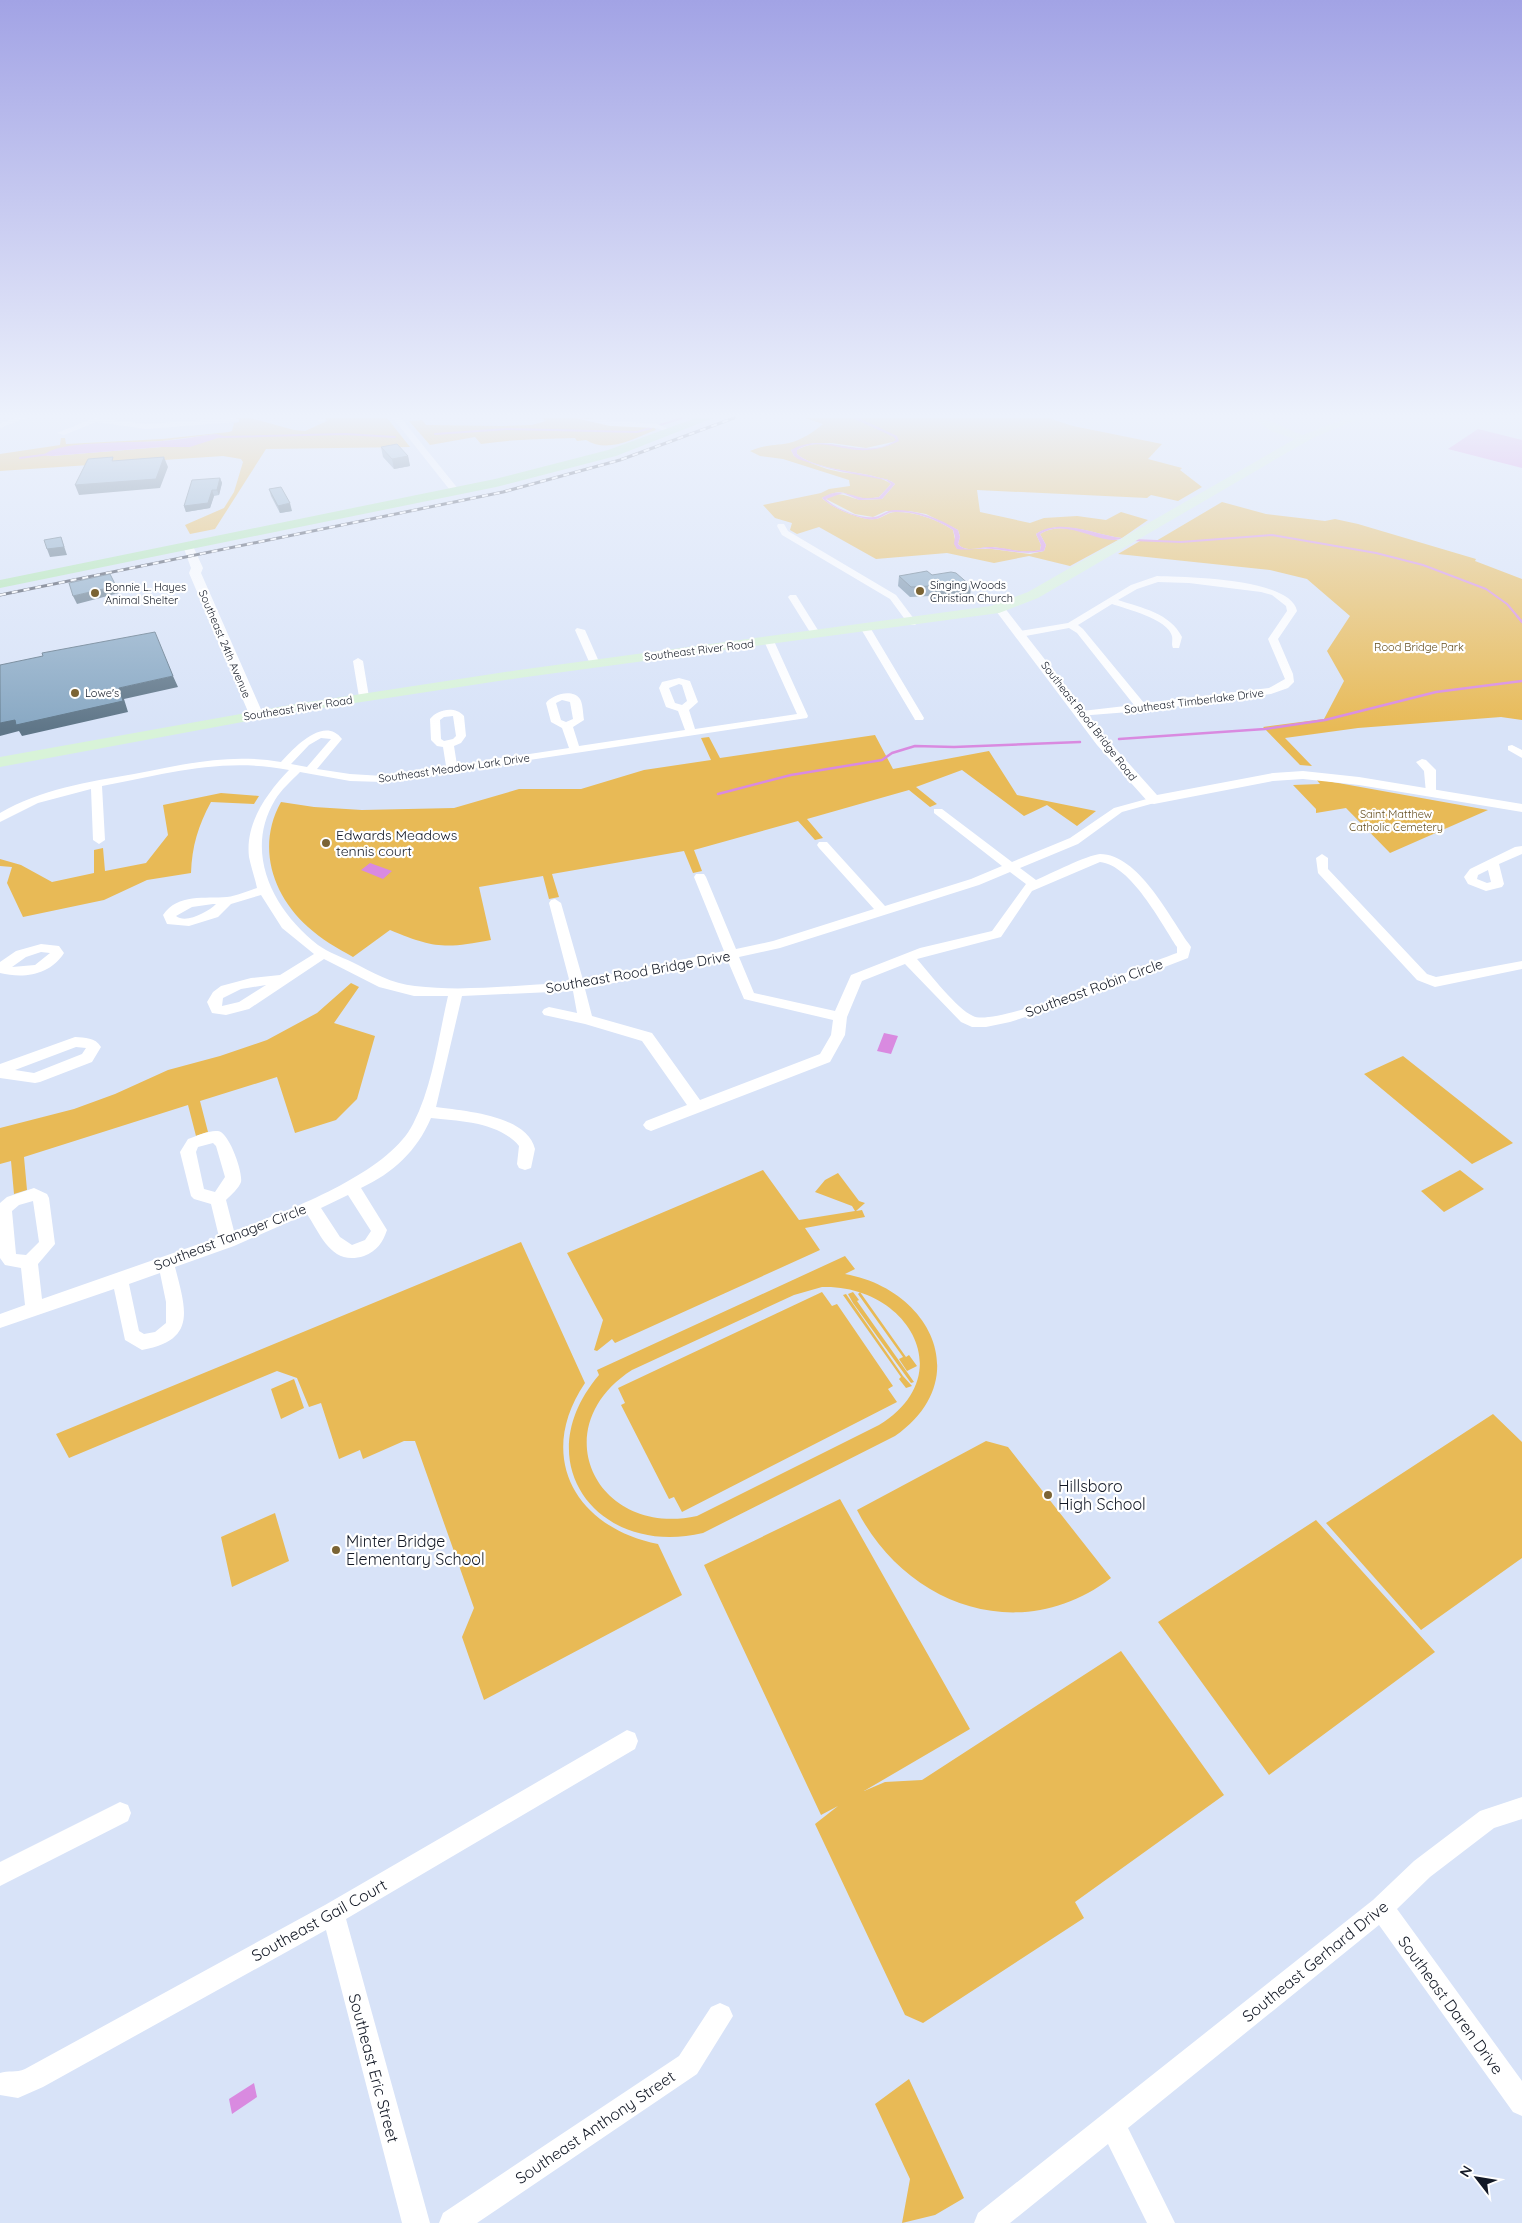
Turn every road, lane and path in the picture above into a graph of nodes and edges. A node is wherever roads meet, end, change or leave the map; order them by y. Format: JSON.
{"nodes":[{"id":1,"x":308,"y":522,"type":"edge"},
{"id":2,"x":1160,"y":522,"type":"edge"},
{"id":3,"x":781,"y":526,"type":"dead end"},
{"id":4,"x":182,"y":547,"type":"junction"},
{"id":5,"x":0,"y":584,"type":"edge"},
{"id":6,"x":793,"y":597,"type":"dead end"},
{"id":7,"x":1112,"y":601,"type":"junction"},
{"id":8,"x":1000,"y":609,"type":"junction"},
{"id":9,"x":912,"y":623,"type":"junction"},
{"id":10,"x":1071,"y":625,"type":"junction"},
{"id":11,"x":866,"y":629,"type":"junction"},
{"id":12,"x":580,"y":630,"type":"dead end"},
{"id":13,"x":1020,"y":634,"type":"junction"},
{"id":14,"x":816,"y":635,"type":"junction"},
{"id":15,"x":769,"y":642,"type":"junction"},
{"id":16,"x":1176,"y":646,"type":"dead end"},
{"id":17,"x":358,"y":661,"type":"dead end"},
{"id":18,"x":595,"y":664,"type":"junction"},
{"id":19,"x":364,"y":697,"type":"junction"},
{"id":20,"x":1142,"y":708,"type":"junction"},
{"id":21,"x":683,"y":709,"type":"dead end"},
{"id":22,"x":256,"y":714,"type":"junction"},
{"id":23,"x":1082,"y":714,"type":"junction"},
{"id":24,"x":919,"y":718,"type":"dead end"},
{"id":25,"x":568,"y":726,"type":"dead end"},
{"id":26,"x":691,"y":732,"type":"junction"},
{"id":27,"x":448,"y":744,"type":"dead end"},
{"id":28,"x":1512,"y":748,"type":"dead end"},
{"id":29,"x":575,"y":750,"type":"junction"},
{"id":30,"x":1522,"y":755,"type":"edge"},
{"id":31,"x":0,"y":762,"type":"edge"},
{"id":32,"x":1422,"y":762,"type":"dead end"},
{"id":33,"x":283,"y":766,"type":"junction"},
{"id":34,"x":452,"y":768,"type":"junction"},
{"id":35,"x":303,"y":770,"type":"junction"},
{"id":36,"x":96,"y":784,"type":"junction"},
{"id":37,"x":1432,"y":793,"type":"junction"},
{"id":38,"x":1154,"y":800,"type":"junction"},
{"id":39,"x":1522,"y":808,"type":"edge"},
{"id":40,"x":938,"y":811,"type":"dead end"},
{"id":41,"x":0,"y":818,"type":"edge"},
{"id":42,"x":99,"y":840,"type":"dead end"},
{"id":43,"x":823,"y":845,"type":"dead end"},
{"id":44,"x":1522,"y":850,"type":"edge"},
{"id":45,"x":1322,"y":858,"type":"dead end"},
{"id":46,"x":1493,"y":863,"type":"dead end"},
{"id":47,"x":1012,"y":867,"type":"junction"},
{"id":48,"x":700,"y":877,"type":"dead end"},
{"id":49,"x":1033,"y":884,"type":"junction"},
{"id":50,"x":264,"y":890,"type":"junction"},
{"id":51,"x":227,"y":901,"type":"dead end"},
{"id":52,"x":555,"y":903,"type":"dead end"},
{"id":53,"x":883,"y":911,"type":"junction"},
{"id":54,"x":323,"y":954,"type":"junction"},
{"id":55,"x":734,"y":955,"type":"junction"},
{"id":56,"x":907,"y":957,"type":"junction"},
{"id":57,"x":1522,"y":965,"type":"edge"},
{"id":58,"x":283,"y":978,"type":"dead end"},
{"id":59,"x":577,"y":985,"type":"junction"},
{"id":60,"x":456,"y":992,"type":"junction"},
{"id":61,"x":549,"y":1012,"type":"dead end"},
{"id":62,"x":840,"y":1017,"type":"junction"},
{"id":63,"x":585,"y":1019,"type":"junction"},
{"id":64,"x":0,"y":1072,"type":"edge"},
{"id":65,"x":697,"y":1107,"type":"junction"},
{"id":66,"x":427,"y":1112,"type":"junction"},
{"id":67,"x":650,"y":1125,"type":"dead end"},
{"id":68,"x":526,"y":1164,"type":"dead end"},
{"id":69,"x":351,"y":1186,"type":"junction"},
{"id":70,"x":218,"y":1199,"type":"dead end"},
{"id":71,"x":311,"y":1206,"type":"junction"},
{"id":72,"x":228,"y":1241,"type":"junction"},
{"id":73,"x":29,"y":1262,"type":"dead end"},
{"id":74,"x":166,"y":1263,"type":"junction"},
{"id":75,"x":120,"y":1279,"type":"junction"},
{"id":76,"x":34,"y":1309,"type":"junction"},
{"id":77,"x":0,"y":1320,"type":"edge"},
{"id":78,"x":627,"y":1741,"type":"dead end"},
{"id":79,"x":1522,"y":1808,"type":"edge"},
{"id":80,"x":120,"y":1812,"type":"dead end"},
{"id":81,"x":0,"y":1874,"type":"edge"},
{"id":82,"x":1381,"y":1908,"type":"junction"},
{"id":83,"x":333,"y":1914,"type":"junction"},
{"id":84,"x":720,"y":2016,"type":"dead end"},
{"id":85,"x":2,"y":2087,"type":"edge"},
{"id":86,"x":1522,"y":2103,"type":"edge"},
{"id":87,"x":1112,"y":2124,"type":"junction"},
{"id":88,"x":416,"y":2223,"type":"edge"},
{"id":89,"x":453,"y":2223,"type":"edge"},
{"id":90,"x":988,"y":2223,"type":"edge"},
{"id":91,"x":1161,"y":2223,"type":"edge"}],
"edges":[{"from":1,"to":4,"type":"main road"},
{"from":2,"to":8,"type":"main road","name":"Southeast River Road"},
{"from":3,"to":9,"type":"street"},
{"from":4,"to":5,"type":"main road"},
{"from":4,"to":22,"type":"street","name":"Southeast 24th Avenue"},
{"from":6,"to":14,"type":"street"},
{"from":7,"to":10,"type":"street","name":"Southeast Timberlake Drive"},
{"from":7,"to":16,"type":"street"},
{"from":7,"to":20,"type":"street","name":"Southeast Timberlake Drive"},
{"from":8,"to":9,"type":"main road","name":"Southeast River Road"},
{"from":8,"to":13,"type":"street","name":"Southeast Rood Bridge Road"},
{"from":9,"to":11,"type":"main road","name":"Southeast River Road"},
{"from":10,"to":13,"type":"street","name":"Southeast Timberlake Drive"},
{"from":10,"to":20,"type":"street"},
{"from":11,"to":14,"type":"main road","name":"Southeast River Road"},
{"from":11,"to":24,"type":"street"},
{"from":12,"to":18,"type":"street"},
{"from":13,"to":23,"type":"street","name":"Southeast Rood Bridge Road"},
{"from":14,"to":15,"type":"main road","name":"Southeast River Road"},
{"from":15,"to":18,"type":"main road","name":"Southeast River Road"},
{"from":15,"to":26,"type":"street","name":"Southeast Meadow Lark Drive"},
{"from":17,"to":19,"type":"street"},
{"from":18,"to":19,"type":"main road","name":"Southeast River Road"},
{"from":19,"to":22,"type":"main road","name":"Southeast River Road"},
{"from":20,"to":23,"type":"street","name":"Southeast Timberlake Drive"},
{"from":21,"to":26,"type":"street"},
{"from":22,"to":31,"type":"main road","name":"Southeast River Road"},
{"from":23,"to":38,"type":"street","name":"Southeast Rood Bridge Road"},
{"from":25,"to":29,"type":"street"},
{"from":26,"to":29,"type":"street","name":"Southeast Meadow Lark Drive"},
{"from":27,"to":34,"type":"street"},
{"from":28,"to":30,"type":"street"},
{"from":29,"to":34,"type":"street","name":"Southeast Meadow Lark Drive"},
{"from":32,"to":37,"type":"street"},
{"from":33,"to":35,"type":"street","name":"Southeast Meadow Lark Drive"},
{"from":33,"to":35,"type":"street","name":"Southeast Rood Bridge Drive"},
{"from":33,"to":36,"type":"street","name":"Southeast Meadow Lark Drive"},
{"from":34,"to":35,"type":"street","name":"Southeast Meadow Lark Drive"},
{"from":35,"to":50,"type":"street","name":"Southeast Rood Bridge Drive"},
{"from":36,"to":41,"type":"street","name":"Southeast Meadow Lark Drive"},
{"from":36,"to":42,"type":"street"},
{"from":37,"to":38,"type":"street"},
{"from":37,"to":39,"type":"street"},
{"from":38,"to":47,"type":"street","name":"Southeast Rood Bridge Drive"},
{"from":40,"to":47,"type":"street"},
{"from":43,"to":53,"type":"street"},
{"from":44,"to":46,"type":"street"},
{"from":45,"to":57,"type":"street"},
{"from":47,"to":49,"type":"street"},
{"from":47,"to":53,"type":"street","name":"Southeast Rood Bridge Drive"},
{"from":48,"to":55,"type":"street"},
{"from":49,"to":56,"type":"street"},
{"from":49,"to":56,"type":"street","name":"Southeast Robin Circle"},
{"from":50,"to":51,"type":"street"},
{"from":50,"to":54,"type":"street","name":"Southeast Rood Bridge Drive"},
{"from":52,"to":59,"type":"street"},
{"from":53,"to":55,"type":"street","name":"Southeast Rood Bridge Drive"},
{"from":54,"to":58,"type":"street"},
{"from":54,"to":60,"type":"street","name":"Southeast Rood Bridge Drive"},
{"from":55,"to":59,"type":"street","name":"Southeast Rood Bridge Drive"},
{"from":55,"to":62,"type":"street"},
{"from":56,"to":62,"type":"street"},
{"from":59,"to":60,"type":"street","name":"Southeast Rood Bridge Drive"},
{"from":59,"to":63,"type":"street"},
{"from":60,"to":66,"type":"street","name":"Southeast Tanager Circle"},
{"from":61,"to":63,"type":"street"},
{"from":62,"to":65,"type":"street"},
{"from":63,"to":65,"type":"street"},
{"from":64,"to":64,"type":"street"},
{"from":65,"to":67,"type":"street"},
{"from":66,"to":68,"type":"street"},
{"from":66,"to":69,"type":"street","name":"Southeast Tanager Circle"},
{"from":69,"to":71,"type":"street","name":"Southeast Tanager Circle"},
{"from":69,"to":71,"type":"street"},
{"from":70,"to":72,"type":"street"},
{"from":71,"to":72,"type":"street","name":"Southeast Tanager Circle"},
{"from":72,"to":74,"type":"street","name":"Southeast Tanager Circle"},
{"from":73,"to":76,"type":"street"},
{"from":74,"to":75,"type":"street","name":"Southeast Tanager Circle"},
{"from":74,"to":75,"type":"street"},
{"from":75,"to":76,"type":"street","name":"Southeast Tanager Circle"},
{"from":76,"to":77,"type":"street","name":"Southeast Tanager Circle"},
{"from":78,"to":83,"type":"street","name":"Southeast Gail Court"},
{"from":79,"to":82,"type":"street","name":"Southeast Gerhard Drive"},
{"from":80,"to":81,"type":"street"},
{"from":82,"to":86,"type":"street","name":"Southeast Daren Drive"},
{"from":82,"to":87,"type":"street","name":"Southeast Gerhard Drive"},
{"from":83,"to":85,"type":"street","name":"Southeast Gail Court"},
{"from":83,"to":88,"type":"street","name":"Southeast Eric Street"},
{"from":84,"to":89,"type":"street","name":"Southeast Anthony Street"},
{"from":87,"to":90,"type":"street","name":"Southeast Gerhard Drive"},
{"from":87,"to":91,"type":"street"}]}
